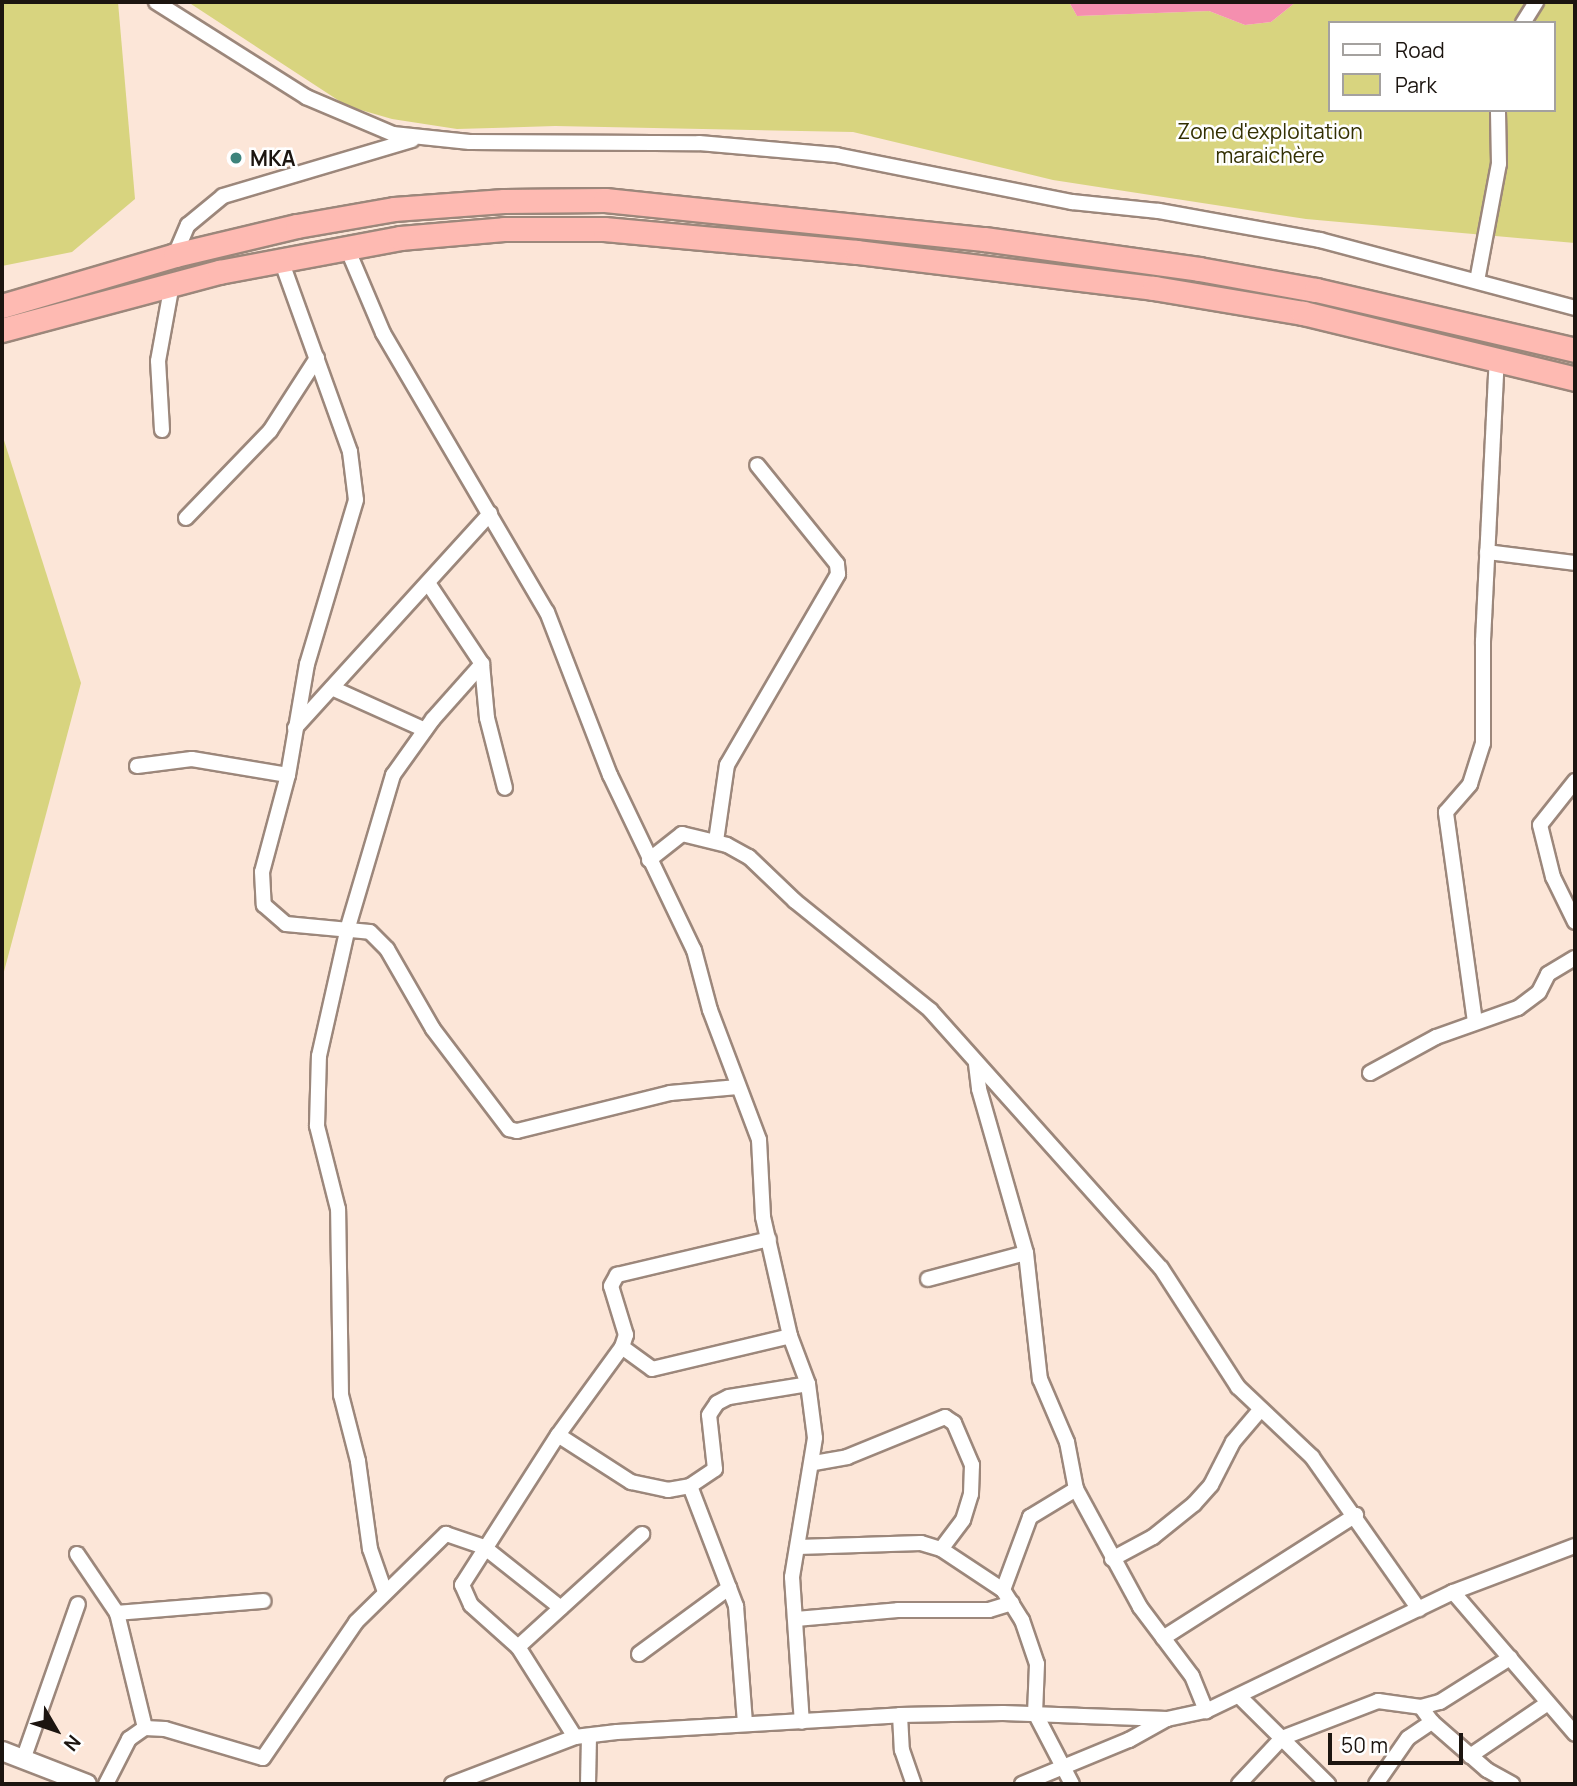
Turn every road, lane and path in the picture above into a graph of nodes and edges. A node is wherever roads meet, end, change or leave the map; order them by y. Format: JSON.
{"nodes":[{"id":1,"x":156,"y":2,"type":"edge"},
{"id":2,"x":1536,"y":2,"type":"edge"},
{"id":3,"x":1524,"y":21,"type":"edge"},
{"id":4,"x":1498,"y":112,"type":"edge"},
{"id":5,"x":420,"y":139,"type":"junction"},
{"id":6,"x":347,"y":248,"type":"junction"},
{"id":7,"x":175,"y":255,"type":"junction"},
{"id":8,"x":281,"y":260,"type":"junction"},
{"id":9,"x":1477,"y":281,"type":"junction"},
{"id":10,"x":172,"y":284,"type":"junction"},
{"id":11,"x":2,"y":306,"type":"edge"},
{"id":12,"x":1575,"y":308,"type":"edge"},
{"id":13,"x":2,"y":330,"type":"edge"},
{"id":14,"x":1575,"y":351,"type":"edge"},
{"id":15,"x":317,"y":358,"type":"junction"},
{"id":16,"x":1497,"y":359,"type":"junction"},
{"id":17,"x":1575,"y":379,"type":"edge"},
{"id":18,"x":162,"y":430,"type":"dead end"},
{"id":19,"x":757,"y":465,"type":"dead end"},
{"id":20,"x":490,"y":514,"type":"junction"},
{"id":21,"x":186,"y":518,"type":"dead end"},
{"id":22,"x":1487,"y":552,"type":"junction"},
{"id":23,"x":1575,"y":563,"type":"edge"},
{"id":24,"x":428,"y":583,"type":"junction"},
{"id":25,"x":482,"y":664,"type":"junction"},
{"id":26,"x":332,"y":688,"type":"junction"},
{"id":27,"x":293,"y":730,"type":"junction"},
{"id":28,"x":425,"y":730,"type":"junction"},
{"id":29,"x":138,"y":766,"type":"dead end"},
{"id":30,"x":288,"y":775,"type":"junction"},
{"id":31,"x":1575,"y":781,"type":"edge"},
{"id":32,"x":505,"y":788,"type":"dead end"},
{"id":33,"x":716,"y":841,"type":"junction"},
{"id":34,"x":649,"y":860,"type":"junction"},
{"id":35,"x":1575,"y":922,"type":"edge"},
{"id":36,"x":348,"y":927,"type":"junction"},
{"id":37,"x":1575,"y":958,"type":"edge"},
{"id":38,"x":1475,"y":1022,"type":"junction"},
{"id":39,"x":976,"y":1064,"type":"junction"},
{"id":40,"x":1370,"y":1073,"type":"dead end"},
{"id":41,"x":738,"y":1087,"type":"junction"},
{"id":42,"x":769,"y":1239,"type":"junction"},
{"id":43,"x":1026,"y":1253,"type":"junction"},
{"id":44,"x":928,"y":1279,"type":"dead end"},
{"id":45,"x":790,"y":1336,"type":"junction"},
{"id":46,"x":622,"y":1347,"type":"junction"},
{"id":47,"x":808,"y":1384,"type":"junction"},
{"id":48,"x":1261,"y":1409,"type":"junction"},
{"id":49,"x":558,"y":1434,"type":"junction"},
{"id":50,"x":814,"y":1463,"type":"junction"},
{"id":51,"x":690,"y":1486,"type":"junction"},
{"id":52,"x":1076,"y":1489,"type":"junction"},
{"id":53,"x":1356,"y":1515,"type":"junction"},
{"id":54,"x":642,"y":1534,"type":"dead end"},
{"id":55,"x":1575,"y":1546,"type":"edge"},
{"id":56,"x":484,"y":1547,"type":"junction"},
{"id":57,"x":798,"y":1547,"type":"junction"},
{"id":58,"x":941,"y":1549,"type":"junction"},
{"id":59,"x":77,"y":1554,"type":"dead end"},
{"id":60,"x":1112,"y":1559,"type":"junction"},
{"id":61,"x":729,"y":1588,"type":"junction"},
{"id":62,"x":1003,"y":1590,"type":"junction"},
{"id":63,"x":385,"y":1592,"type":"junction"},
{"id":64,"x":1453,"y":1592,"type":"junction"},
{"id":65,"x":264,"y":1601,"type":"dead end"},
{"id":66,"x":1012,"y":1603,"type":"junction"},
{"id":67,"x":78,"y":1604,"type":"dead end"},
{"id":68,"x":561,"y":1608,"type":"junction"},
{"id":69,"x":1419,"y":1609,"type":"junction"},
{"id":70,"x":117,"y":1612,"type":"junction"},
{"id":71,"x":796,"y":1619,"type":"junction"},
{"id":72,"x":1163,"y":1639,"type":"junction"},
{"id":73,"x":518,"y":1647,"type":"junction"},
{"id":74,"x":639,"y":1654,"type":"dead end"},
{"id":75,"x":1510,"y":1658,"type":"junction"},
{"id":76,"x":1240,"y":1697,"type":"junction"},
{"id":77,"x":1548,"y":1703,"type":"junction"},
{"id":78,"x":1421,"y":1707,"type":"junction"},
{"id":79,"x":1206,"y":1711,"type":"junction"},
{"id":80,"x":1035,"y":1713,"type":"junction"},
{"id":81,"x":900,"y":1715,"type":"junction"},
{"id":82,"x":1167,"y":1718,"type":"junction"},
{"id":83,"x":802,"y":1722,"type":"junction"},
{"id":84,"x":745,"y":1723,"type":"junction"},
{"id":85,"x":1432,"y":1723,"type":"junction"},
{"id":86,"x":145,"y":1728,"type":"junction"},
{"id":87,"x":1575,"y":1734,"type":"edge"},
{"id":88,"x":582,"y":1737,"type":"junction"},
{"id":89,"x":1282,"y":1738,"type":"junction"},
{"id":90,"x":2,"y":1751,"type":"edge"},
{"id":91,"x":1470,"y":1756,"type":"junction"},
{"id":92,"x":24,"y":1757,"type":"junction"},
{"id":93,"x":1062,"y":1766,"type":"junction"},
{"id":94,"x":481,"y":1770,"type":"junction"},
{"id":95,"x":1487,"y":1770,"type":"junction"},
{"id":96,"x":49,"y":1776,"type":"edge"},
{"id":97,"x":87,"y":1784,"type":"edge"},
{"id":98,"x":106,"y":1784,"type":"edge"},
{"id":99,"x":452,"y":1784,"type":"edge"},
{"id":100,"x":491,"y":1784,"type":"edge"},
{"id":101,"x":587,"y":1784,"type":"edge"},
{"id":102,"x":914,"y":1784,"type":"edge"},
{"id":103,"x":1021,"y":1784,"type":"edge"},
{"id":104,"x":1072,"y":1784,"type":"edge"},
{"id":105,"x":1239,"y":1784,"type":"edge"},
{"id":106,"x":1328,"y":1784,"type":"edge"},
{"id":107,"x":1376,"y":1784,"type":"edge"},
{"id":108,"x":1479,"y":1784,"type":"edge"},
{"id":109,"x":1512,"y":1784,"type":"edge"}],
"edges":[{"from":1,"to":5,"type":"street"},
{"from":2,"to":3,"type":"street"},
{"from":4,"to":9,"type":"street"},
{"from":5,"to":7,"type":"street"},
{"from":5,"to":9,"type":"street"},
{"from":6,"to":8,"type":"highway"},
{"from":6,"to":16,"type":"highway"},
{"from":6,"to":20,"type":"street"},
{"from":7,"to":11,"type":"highway"},
{"from":7,"to":14,"type":"highway"},
{"from":8,"to":10,"type":"highway"},
{"from":8,"to":15,"type":"street"},
{"from":9,"to":12,"type":"street"},
{"from":10,"to":13,"type":"highway"},
{"from":10,"to":18,"type":"street"},
{"from":15,"to":21,"type":"street"},
{"from":15,"to":27,"type":"street"},
{"from":16,"to":17,"type":"highway"},
{"from":16,"to":22,"type":"street"},
{"from":19,"to":33,"type":"street"},
{"from":20,"to":24,"type":"street"},
{"from":20,"to":34,"type":"street"},
{"from":22,"to":23,"type":"street"},
{"from":22,"to":38,"type":"street"},
{"from":24,"to":25,"type":"street"},
{"from":24,"to":26,"type":"street"},
{"from":25,"to":28,"type":"street"},
{"from":25,"to":32,"type":"street"},
{"from":26,"to":27,"type":"street"},
{"from":26,"to":28,"type":"street"},
{"from":27,"to":30,"type":"street"},
{"from":28,"to":36,"type":"street"},
{"from":29,"to":30,"type":"street"},
{"from":30,"to":36,"type":"street"},
{"from":31,"to":35,"type":"street"},
{"from":33,"to":34,"type":"street"},
{"from":33,"to":39,"type":"street"},
{"from":34,"to":41,"type":"street"},
{"from":36,"to":41,"type":"street"},
{"from":36,"to":63,"type":"street"},
{"from":37,"to":38,"type":"street"},
{"from":38,"to":40,"type":"street"},
{"from":39,"to":43,"type":"street"},
{"from":39,"to":48,"type":"street"},
{"from":41,"to":42,"type":"street"},
{"from":42,"to":45,"type":"street"},
{"from":42,"to":46,"type":"street"},
{"from":43,"to":44,"type":"street"},
{"from":43,"to":52,"type":"street"},
{"from":45,"to":46,"type":"street"},
{"from":45,"to":47,"type":"street"},
{"from":46,"to":49,"type":"street"},
{"from":47,"to":50,"type":"street"},
{"from":47,"to":51,"type":"street"},
{"from":48,"to":53,"type":"street"},
{"from":48,"to":60,"type":"street"},
{"from":49,"to":51,"type":"street"},
{"from":49,"to":56,"type":"street"},
{"from":50,"to":57,"type":"street"},
{"from":50,"to":58,"type":"street"},
{"from":51,"to":61,"type":"street"},
{"from":52,"to":60,"type":"street"},
{"from":52,"to":62,"type":"street"},
{"from":53,"to":69,"type":"street"},
{"from":53,"to":72,"type":"street"},
{"from":54,"to":68,"type":"street"},
{"from":55,"to":64,"type":"street"},
{"from":56,"to":63,"type":"street"},
{"from":56,"to":68,"type":"street"},
{"from":56,"to":73,"type":"street"},
{"from":57,"to":58,"type":"street"},
{"from":57,"to":71,"type":"street"},
{"from":58,"to":62,"type":"street"},
{"from":59,"to":70,"type":"street"},
{"from":60,"to":72,"type":"street"},
{"from":61,"to":74,"type":"street"},
{"from":61,"to":84,"type":"street"},
{"from":62,"to":66,"type":"street"},
{"from":63,"to":86,"type":"street"},
{"from":64,"to":69,"type":"street"},
{"from":64,"to":75,"type":"street"},
{"from":65,"to":70,"type":"street"},
{"from":66,"to":71,"type":"street"},
{"from":66,"to":80,"type":"street"},
{"from":67,"to":92,"type":"street"},
{"from":68,"to":73,"type":"street"},
{"from":69,"to":76,"type":"street"},
{"from":70,"to":86,"type":"street"},
{"from":71,"to":83,"type":"street"},
{"from":72,"to":79,"type":"street"},
{"from":73,"to":88,"type":"street"},
{"from":75,"to":77,"type":"street"},
{"from":75,"to":78,"type":"street"},
{"from":76,"to":79,"type":"street"},
{"from":76,"to":89,"type":"street"},
{"from":77,"to":87,"type":"street"},
{"from":77,"to":91,"type":"street"},
{"from":78,"to":85,"type":"street"},
{"from":78,"to":89,"type":"street"},
{"from":79,"to":82,"type":"street"},
{"from":80,"to":81,"type":"street"},
{"from":80,"to":82,"type":"street"},
{"from":80,"to":93,"type":"street"},
{"from":81,"to":83,"type":"street"},
{"from":81,"to":102,"type":"street"},
{"from":82,"to":93,"type":"street"},
{"from":83,"to":84,"type":"street"},
{"from":84,"to":88,"type":"street"},
{"from":85,"to":91,"type":"street"},
{"from":85,"to":107,"type":"street"},
{"from":86,"to":98,"type":"street"},
{"from":88,"to":94,"type":"street"},
{"from":88,"to":101,"type":"street"},
{"from":89,"to":105,"type":"street"},
{"from":89,"to":106,"type":"street"},
{"from":90,"to":92,"type":"street"},
{"from":91,"to":95,"type":"street"},
{"from":92,"to":96,"type":"street"},
{"from":93,"to":103,"type":"street"},
{"from":93,"to":104,"type":"street"},
{"from":94,"to":99,"type":"street"},
{"from":94,"to":100,"type":"street"},
{"from":95,"to":108,"type":"street"},
{"from":95,"to":109,"type":"street"},
{"from":96,"to":97,"type":"street"}]}
